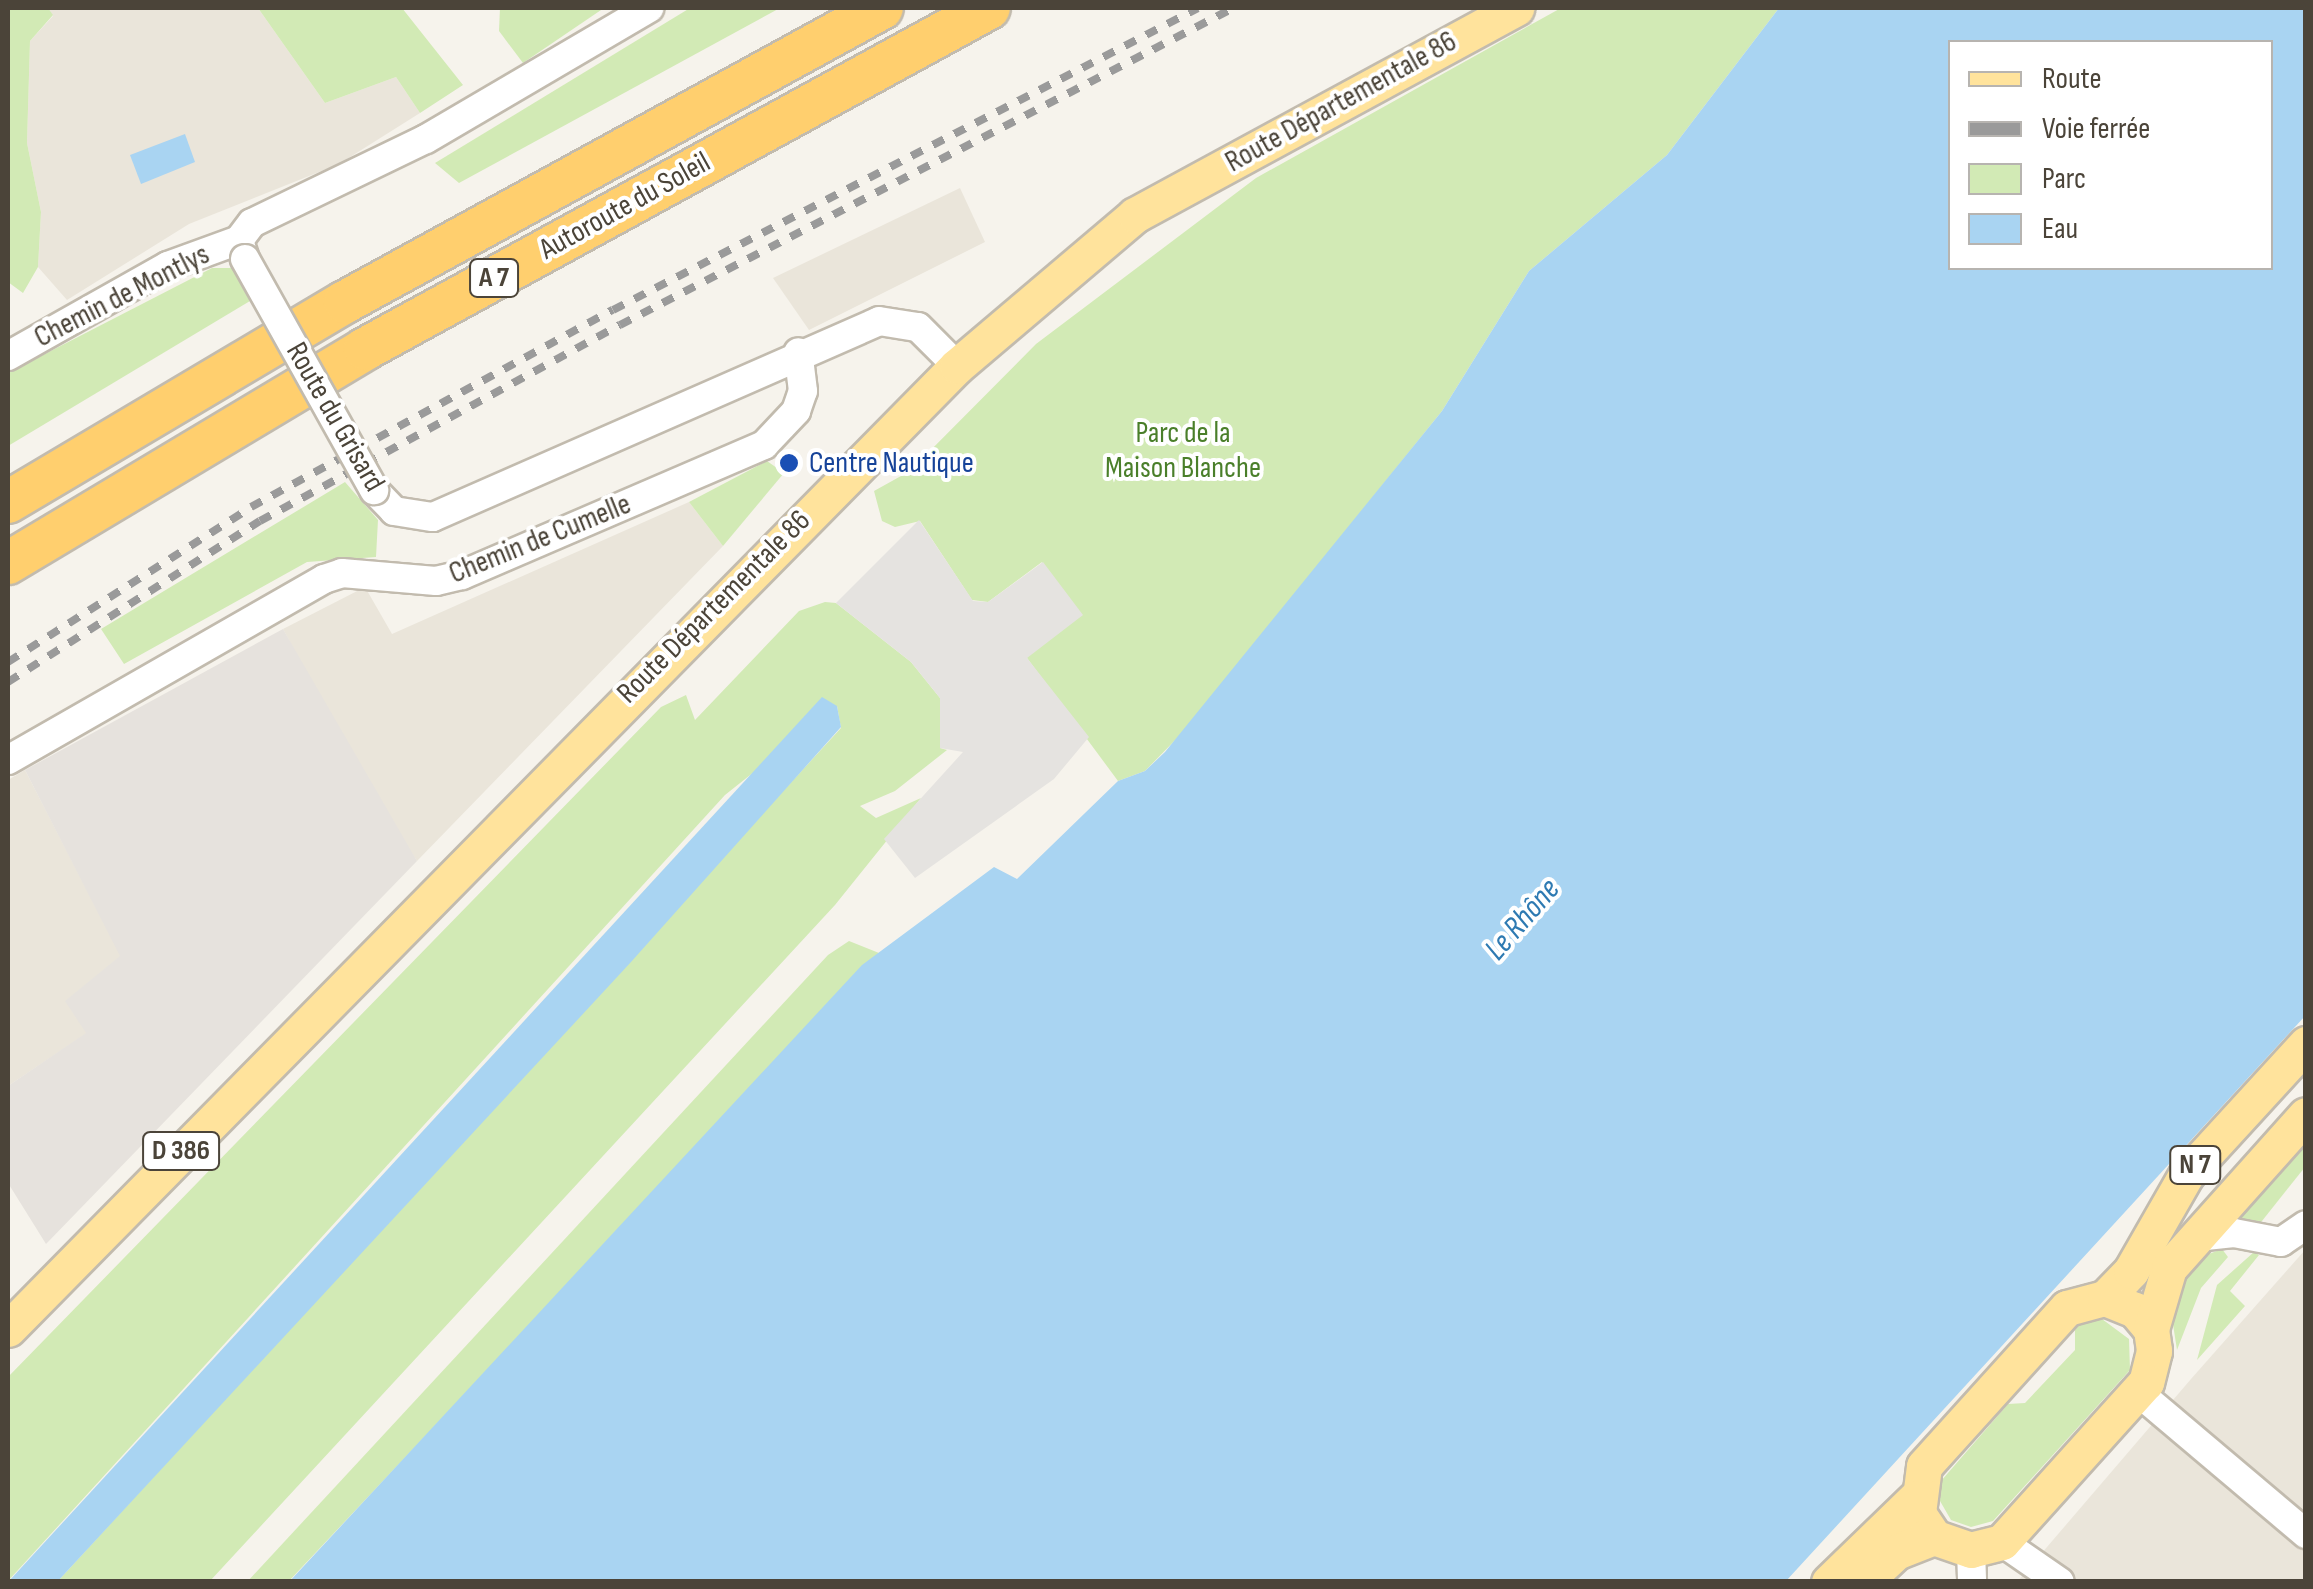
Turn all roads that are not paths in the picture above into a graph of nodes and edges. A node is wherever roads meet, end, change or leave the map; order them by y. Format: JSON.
{"nodes":[{"id":1,"x":649,"y":8,"type":"edge"},
{"id":2,"x":882,"y":8,"type":"edge"},
{"id":3,"x":988,"y":8,"type":"edge"},
{"id":4,"x":1517,"y":8,"type":"edge"},
{"id":5,"x":242,"y":250,"type":"junction"},
{"id":6,"x":798,"y":352,"type":"junction"},
{"id":7,"x":8,"y":356,"type":"edge"},
{"id":8,"x":957,"y":366,"type":"junction"},
{"id":9,"x":8,"y":502,"type":"edge"},
{"id":10,"x":8,"y":564,"type":"edge"},
{"id":11,"x":8,"y":760,"type":"edge"},
{"id":12,"x":2306,"y":1044,"type":"edge"},
{"id":13,"x":2306,"y":1116,"type":"edge"},
{"id":14,"x":2306,"y":1226,"type":"edge"},
{"id":15,"x":2196,"y":1237,"type":"junction"},
{"id":16,"x":2105,"y":1298,"type":"junction"},
{"id":17,"x":8,"y":1328,"type":"edge"},
{"id":18,"x":2151,"y":1329,"type":"junction"},
{"id":19,"x":2138,"y":1392,"type":"junction"},
{"id":20,"x":1916,"y":1498,"type":"junction"},
{"id":21,"x":2306,"y":1534,"type":"edge"},
{"id":22,"x":1934,"y":1538,"type":"junction"},
{"id":23,"x":1982,"y":1558,"type":"edge"},
{"id":24,"x":1828,"y":1582,"type":"edge"},
{"id":25,"x":1864,"y":1582,"type":"edge"},
{"id":26,"x":2060,"y":1582,"type":"edge"}],
"edges":[{"from":1,"to":5,"type":"street"},
{"from":2,"to":9,"type":"highway","name":"Autoroute du Soleil","number":"A 7"},
{"from":3,"to":10,"type":"highway","name":"Autoroute du Soleil","number":"A 7"},
{"from":4,"to":8,"type":"main road","name":"Route Départementale 86","number":"D 386"},
{"from":5,"to":6,"type":"street","name":"Route du Grisard","bridge":true},
{"from":5,"to":7,"type":"street","name":"Chemin de Montlys"},
{"from":6,"to":8,"type":"street","name":"Route du Grisard"},
{"from":6,"to":11,"type":"street","name":"Chemin de Cumelle"},
{"from":8,"to":17,"type":"main road","name":"Route Départementale 86","number":"D 386"},
{"from":12,"to":16,"type":"main road","number":"N 7"},
{"from":13,"to":15,"type":"main road","number":"N 7"},
{"from":14,"to":15,"type":"street"},
{"from":15,"to":18,"type":"main road","number":"N 7"},
{"from":16,"to":18,"type":"main road"},
{"from":16,"to":20,"type":"main road","number":"N 7"},
{"from":18,"to":19,"type":"main road","number":"N 7"},
{"from":19,"to":21,"type":"street"},
{"from":19,"to":23,"type":"main road","number":"N 7"},
{"from":20,"to":22,"type":"main road"},
{"from":20,"to":24,"type":"main road","number":"N 7"},
{"from":22,"to":23,"type":"main road"},
{"from":22,"to":25,"type":"main road"},
{"from":23,"to":26,"type":"street"}]}
